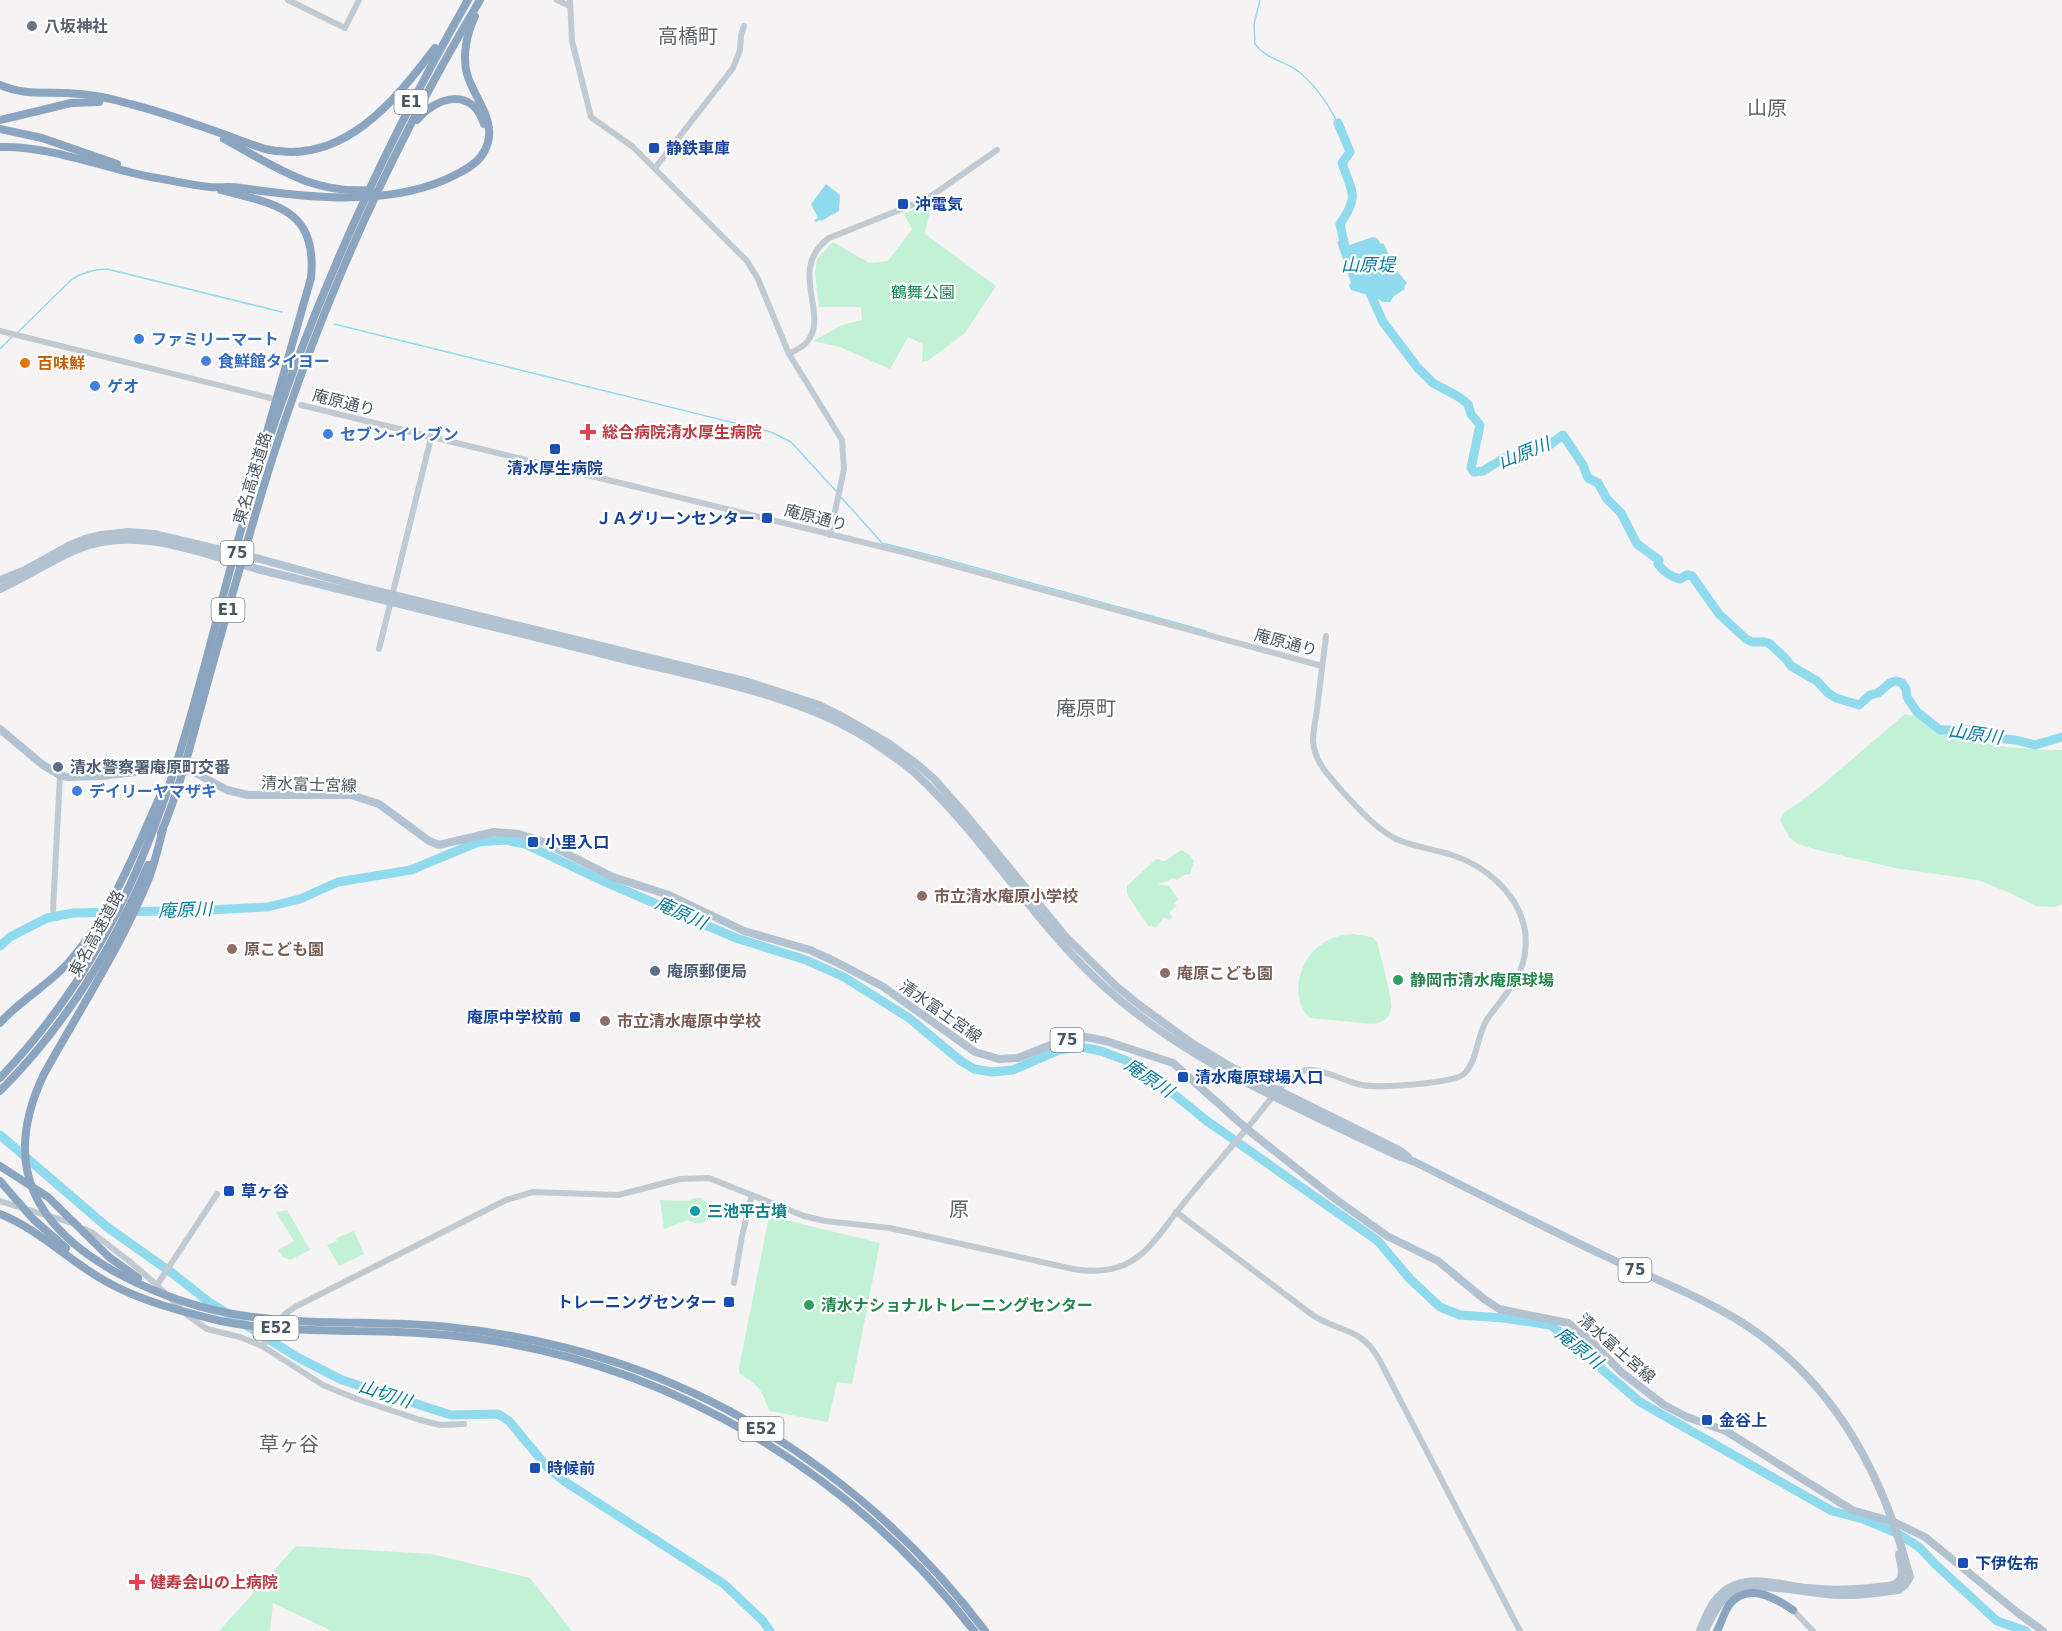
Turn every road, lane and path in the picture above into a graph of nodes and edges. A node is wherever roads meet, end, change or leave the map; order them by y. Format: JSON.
{"nodes":[{"id":1,"x":288,"y":0,"type":"edge"},
{"id":2,"x":359,"y":0,"type":"edge"},
{"id":3,"x":468,"y":0,"type":"edge"},
{"id":4,"x":482,"y":0,"type":"edge"},
{"id":5,"x":557,"y":0,"type":"edge"},
{"id":6,"x":570,"y":3,"type":"edge"},
{"id":7,"x":457,"y":19,"type":"junction"},
{"id":8,"x":468,"y":25,"type":"junction"},
{"id":9,"x":744,"y":26,"type":"dead end"},
{"id":10,"x":0,"y":85,"type":"edge"},
{"id":11,"x":130,"y":104,"type":"junction"},
{"id":12,"x":0,"y":120,"type":"edge"},
{"id":13,"x":202,"y":127,"type":"junction"},
{"id":14,"x":0,"y":129,"type":"edge"},
{"id":15,"x":408,"y":130,"type":"junction"},
{"id":16,"x":0,"y":147,"type":"edge"},
{"id":17,"x":997,"y":150,"type":"dead end"},
{"id":18,"x":655,"y":168,"type":"junction"},
{"id":19,"x":151,"y":177,"type":"junction"},
{"id":20,"x":210,"y":187,"type":"junction"},
{"id":21,"x":364,"y":211,"type":"junction"},
{"id":22,"x":0,"y":331,"type":"edge"},
{"id":23,"x":789,"y":354,"type":"junction"},
{"id":24,"x":270,"y":398,"type":"dead end"},
{"id":25,"x":301,"y":405,"type":"dead end"},
{"id":26,"x":431,"y":438,"type":"junction"},
{"id":27,"x":260,"y":479,"type":"junction"},
{"id":28,"x":830,"y":535,"type":"junction"},
{"id":29,"x":0,"y":580,"type":"edge"},
{"id":30,"x":0,"y":589,"type":"edge"},
{"id":31,"x":392,"y":598,"type":"junction"},
{"id":32,"x":1326,"y":636,"type":"dead end"},
{"id":33,"x":379,"y":649,"type":"dead end"},
{"id":34,"x":1322,"y":666,"type":"junction"},
{"id":35,"x":0,"y":729,"type":"edge"},
{"id":36,"x":60,"y":775,"type":"junction"},
{"id":37,"x":155,"y":826,"type":"junction"},
{"id":38,"x":152,"y":852,"type":"junction"},
{"id":39,"x":53,"y":910,"type":"dead end"},
{"id":40,"x":126,"y":921,"type":"junction"},
{"id":41,"x":90,"y":967,"type":"junction"},
{"id":42,"x":0,"y":1023,"type":"edge"},
{"id":43,"x":0,"y":1078,"type":"edge"},
{"id":44,"x":0,"y":1091,"type":"edge"},
{"id":45,"x":1276,"y":1094,"type":"junction"},
{"id":46,"x":1247,"y":1129,"type":"junction"},
{"id":47,"x":0,"y":1166,"type":"edge"},
{"id":48,"x":0,"y":1181,"type":"edge"},
{"id":49,"x":217,"y":1194,"type":"dead end"},
{"id":50,"x":752,"y":1196,"type":"junction"},
{"id":51,"x":0,"y":1201,"type":"edge"},
{"id":52,"x":1176,"y":1212,"type":"junction"},
{"id":53,"x":0,"y":1214,"type":"edge"},
{"id":54,"x":734,"y":1283,"type":"dead end"},
{"id":55,"x":157,"y":1285,"type":"junction"},
{"id":56,"x":178,"y":1300,"type":"junction"},
{"id":57,"x":197,"y":1314,"type":"junction"},
{"id":58,"x":508,"y":1339,"type":"junction"},
{"id":59,"x":262,"y":1346,"type":"junction"},
{"id":60,"x":464,"y":1424,"type":"dead end"},
{"id":61,"x":1728,"y":1592,"type":"junction"},
{"id":62,"x":1793,"y":1610,"type":"junction"},
{"id":63,"x":974,"y":1631,"type":"edge"},
{"id":64,"x":985,"y":1631,"type":"edge"},
{"id":65,"x":1520,"y":1631,"type":"edge"},
{"id":66,"x":1700,"y":1631,"type":"edge"},
{"id":67,"x":1705,"y":1631,"type":"edge"},
{"id":68,"x":1717,"y":1631,"type":"edge"},
{"id":69,"x":1722,"y":1631,"type":"edge"},
{"id":70,"x":1813,"y":1631,"type":"edge"},
{"id":71,"x":2043,"y":1631,"type":"edge"}],
"edges":[{"from":1,"to":2,"type":"street"},
{"from":3,"to":7,"type":"highway","name":"東名高速道路","number":"E1"},
{"from":4,"to":8,"type":"highway","name":"東名高速道路","number":"E1"},
{"from":5,"to":6,"type":"street"},
{"from":6,"to":18,"type":"street"},
{"from":7,"to":13,"type":"highway"},
{"from":7,"to":21,"type":"highway","name":"東名高速道路","number":"E1"},
{"from":8,"to":15,"type":"highway","name":"東名高速道路","number":"E1"},
{"from":8,"to":20,"type":"highway"},
{"from":9,"to":18,"type":"street"},
{"from":10,"to":11,"type":"highway"},
{"from":11,"to":12,"type":"highway"},
{"from":11,"to":13,"type":"highway"},
{"from":13,"to":15,"type":"highway"},
{"from":14,"to":19,"type":"highway"},
{"from":15,"to":21,"type":"highway","name":"東名高速道路","number":"E1"},
{"from":16,"to":19,"type":"highway"},
{"from":17,"to":23,"type":"street"},
{"from":18,"to":23,"type":"street"},
{"from":19,"to":20,"type":"highway"},
{"from":20,"to":27,"type":"highway"},
{"from":21,"to":27,"type":"highway","name":"東名高速道路","number":"E1"},
{"from":22,"to":24,"type":"street"},
{"from":23,"to":28,"type":"street"},
{"from":25,"to":26,"type":"street","name":"庵原通り"},
{"from":26,"to":28,"type":"street","name":"庵原通り"},
{"from":26,"to":31,"type":"street"},
{"from":27,"to":37,"type":"highway","name":"東名高速道路","number":"E1"},
{"from":27,"to":37,"type":"highway","name":"東名高速道路","number":"E1"},
{"from":28,"to":34,"type":"street","name":"庵原通り"},
{"from":29,"to":31,"type":"main road","number":"75"},
{"from":30,"to":31,"type":"main road","number":"75"},
{"from":31,"to":33,"type":"street"},
{"from":31,"to":45,"type":"main road","number":"75"},
{"from":32,"to":34,"type":"street"},
{"from":34,"to":45,"type":"street"},
{"from":35,"to":36,"type":"main road"},
{"from":36,"to":39,"type":"street"},
{"from":36,"to":46,"type":"main road","name":"清水富士宮線","number":"75"},
{"from":37,"to":38,"type":"highway","name":"東名高速道路","number":"E1"},
{"from":37,"to":42,"type":"highway"},
{"from":38,"to":40,"type":"highway","name":"東名高速道路","number":"E1"},
{"from":38,"to":41,"type":"highway","name":"東名高速道路","number":"E1"},
{"from":40,"to":41,"type":"highway","name":"東名高速道路","number":"E1"},
{"from":40,"to":56,"type":"highway"},
{"from":41,"to":43,"type":"highway","name":"東名高速道路","number":"E1"},
{"from":41,"to":44,"type":"highway","name":"東名高速道路","number":"E1"},
{"from":45,"to":46,"type":"street"},
{"from":45,"to":61,"type":"main road","number":"75"},
{"from":46,"to":52,"type":"street"},
{"from":46,"to":71,"type":"main road","name":"清水富士宮線","number":"75"},
{"from":47,"to":56,"type":"highway"},
{"from":48,"to":57,"type":"highway"},
{"from":49,"to":55,"type":"street"},
{"from":50,"to":52,"type":"street"},
{"from":50,"to":54,"type":"street"},
{"from":50,"to":59,"type":"street"},
{"from":51,"to":55,"type":"street"},
{"from":52,"to":65,"type":"street"},
{"from":53,"to":57,"type":"highway"},
{"from":55,"to":59,"type":"street"},
{"from":56,"to":58,"type":"highway","number":"E52"},
{"from":57,"to":58,"type":"highway","number":"E52"},
{"from":58,"to":63,"type":"highway","number":"E52"},
{"from":58,"to":64,"type":"highway","number":"E52"},
{"from":59,"to":60,"type":"street"},
{"from":61,"to":66,"type":"main road"},
{"from":61,"to":67,"type":"main road"},
{"from":62,"to":68,"type":"highway"},
{"from":62,"to":69,"type":"highway"},
{"from":62,"to":70,"type":"street"}]}
